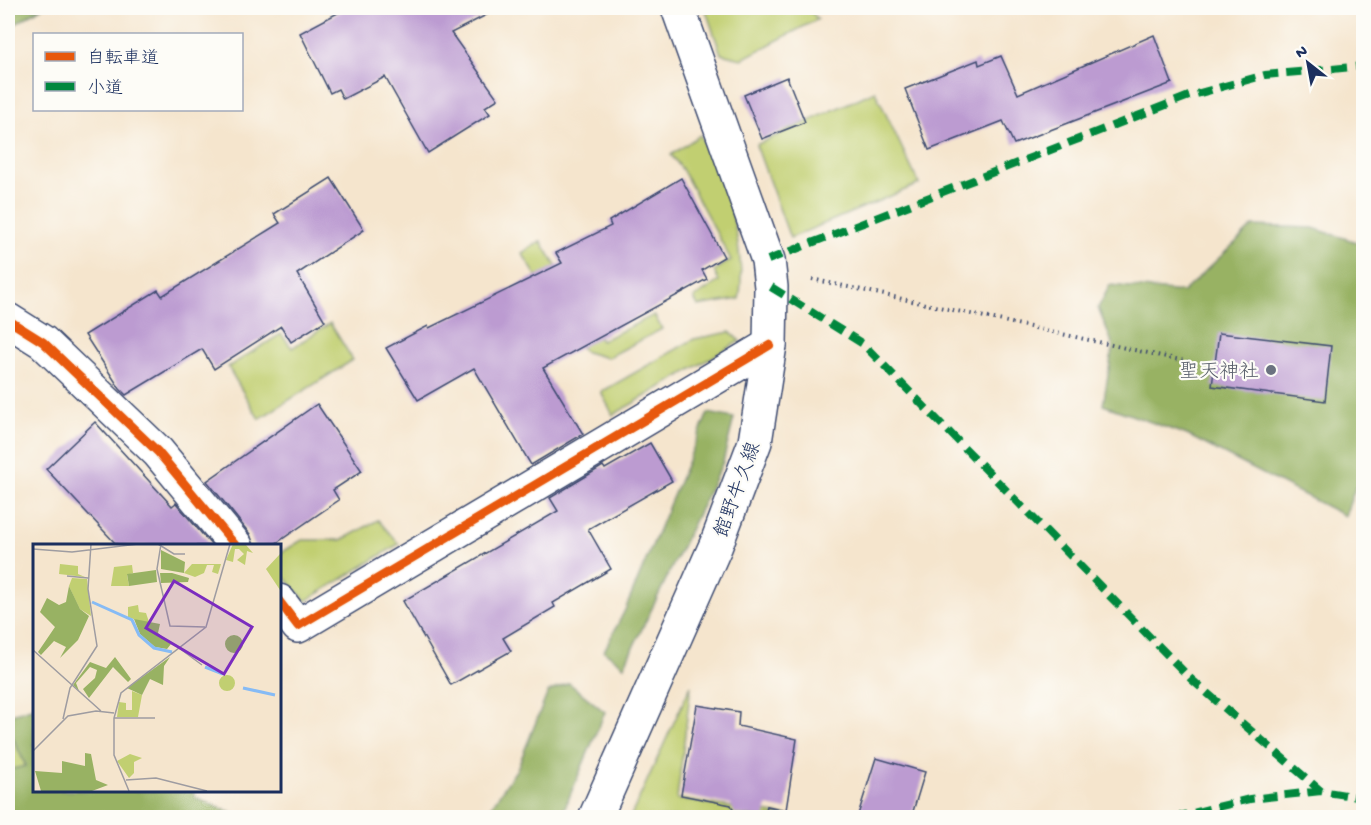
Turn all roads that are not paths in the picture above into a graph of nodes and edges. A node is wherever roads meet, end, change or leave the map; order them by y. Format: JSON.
{"nodes":[{"id":1,"x":678,"y":8,"type":"edge"},
{"id":2,"x":8,"y":320,"type":"edge"},
{"id":3,"x":770,"y":345,"type":"junction"},
{"id":4,"x":234,"y":544,"type":"edge"},
{"id":5,"x":280,"y":602,"type":"edge"},
{"id":6,"x":595,"y":818,"type":"edge"}],
"edges":[{"from":1,"to":3,"type":"street","name":"館野牛久線"},
{"from":2,"to":4,"type":"street"},
{"from":3,"to":5,"type":"street"},
{"from":3,"to":6,"type":"street","name":"館野牛久線"}]}
